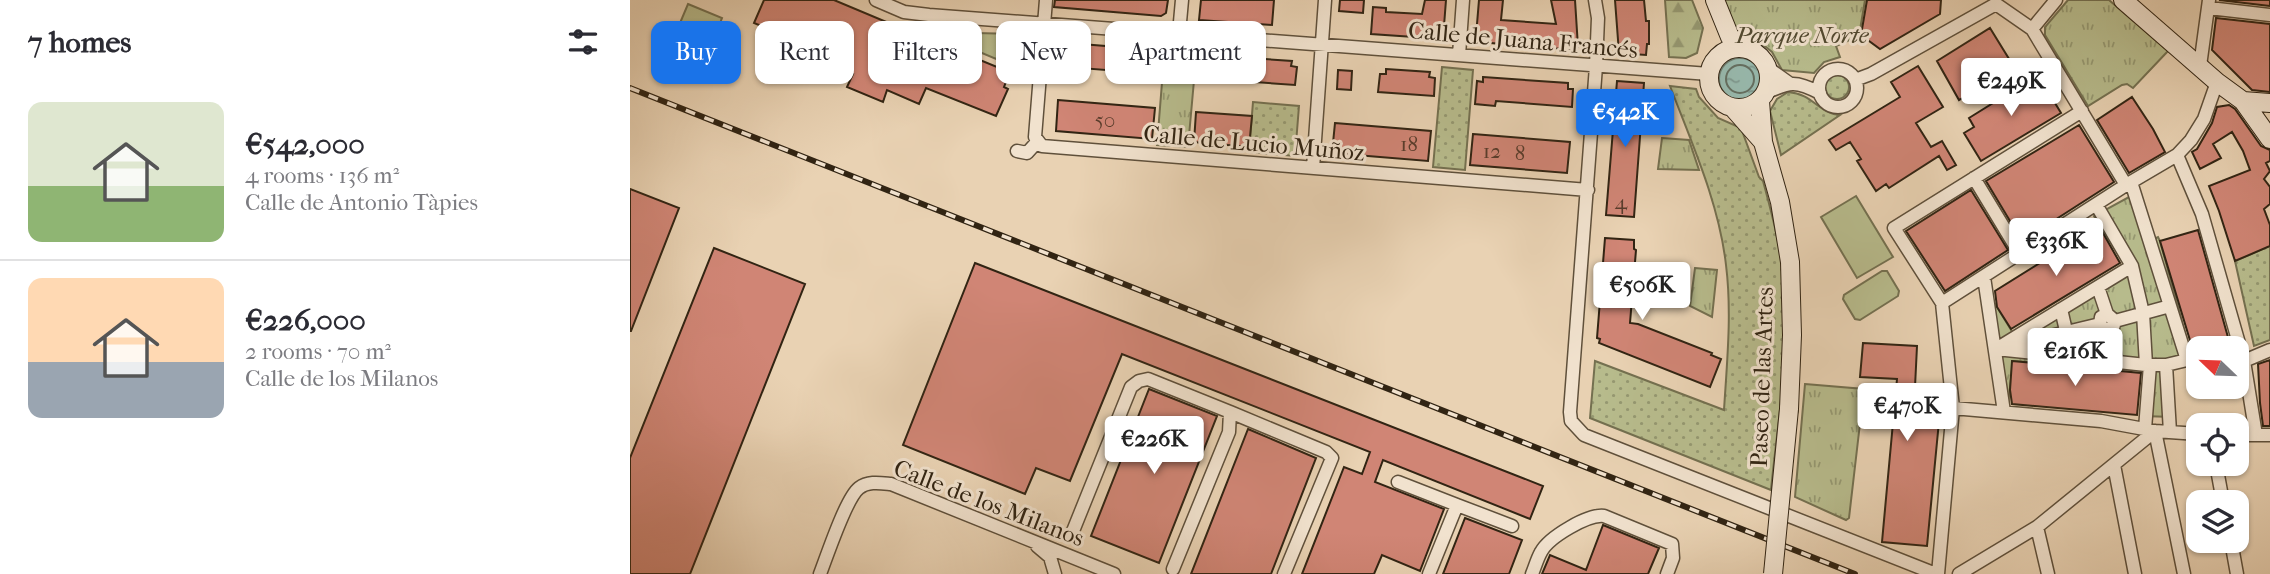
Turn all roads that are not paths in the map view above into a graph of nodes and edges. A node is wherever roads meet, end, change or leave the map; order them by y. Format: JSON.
{"nodes":[{"id":1,"x":1046,"y":0,"type":"edge"},
{"id":2,"x":1182,"y":0,"type":"edge"},
{"id":3,"x":1325,"y":0,"type":"edge"},
{"id":4,"x":1463,"y":0,"type":"edge"},
{"id":5,"x":1595,"y":0,"type":"edge"},
{"id":6,"x":1705,"y":0,"type":"edge"},
{"id":7,"x":1715,"y":0,"type":"edge"},
{"id":8,"x":2056,"y":0,"type":"edge"},
{"id":9,"x":2123,"y":0,"type":"edge"},
{"id":10,"x":882,"y":1,"type":"edge"},
{"id":11,"x":1993,"y":2,"type":"edge"},
{"id":12,"x":2209,"y":4,"type":"edge"},
{"id":13,"x":906,"y":6,"type":"edge"},
{"id":14,"x":2270,"y":15,"type":"edge"},
{"id":15,"x":1034,"y":21,"type":"edge"},
{"id":16,"x":1043,"y":21,"type":"edge"},
{"id":17,"x":1180,"y":21,"type":"edge"},
{"id":18,"x":2032,"y":29,"type":"junction"},
{"id":19,"x":1266,"y":40,"type":"edge"},
{"id":20,"x":1322,"y":45,"type":"junction"},
{"id":21,"x":1746,"y":48,"type":"junction"},
{"id":22,"x":1722,"y":52,"type":"junction"},
{"id":23,"x":1459,"y":55,"type":"junction"},
{"id":24,"x":1596,"y":66,"type":"junction"},
{"id":25,"x":2200,"y":66,"type":"junction"},
{"id":26,"x":1768,"y":68,"type":"junction"},
{"id":27,"x":1709,"y":74,"type":"junction"},
{"id":28,"x":1855,"y":80,"type":"junction"},
{"id":29,"x":2217,"y":82,"type":"junction"},
{"id":30,"x":1789,"y":83,"type":"junction"},
{"id":31,"x":1039,"y":84,"type":"edge"},
{"id":32,"x":1820,"y":87,"type":"junction"},
{"id":33,"x":1763,"y":97,"type":"junction"},
{"id":34,"x":2243,"y":101,"type":"junction"},
{"id":35,"x":2270,"y":103,"type":"edge"},
{"id":36,"x":1733,"y":108,"type":"junction"},
{"id":37,"x":2081,"y":111,"type":"junction"},
{"id":38,"x":2270,"y":139,"type":"edge"},
{"id":39,"x":1037,"y":142,"type":"junction"},
{"id":40,"x":1763,"y":142,"type":"junction"},
{"id":41,"x":1017,"y":151,"type":"dead end"},
{"id":42,"x":2178,"y":155,"type":"junction"},
{"id":43,"x":1312,"y":168,"type":"junction"},
{"id":44,"x":1974,"y":178,"type":"junction"},
{"id":45,"x":2129,"y":183,"type":"junction"},
{"id":46,"x":1588,"y":190,"type":"junction"},
{"id":47,"x":2097,"y":205,"type":"junction"},
{"id":48,"x":2020,"y":254,"type":"junction"},
{"id":49,"x":2132,"y":266,"type":"junction"},
{"id":50,"x":1984,"y":277,"type":"junction"},
{"id":51,"x":2098,"y":287,"type":"junction"},
{"id":52,"x":1941,"y":303,"type":"junction"},
{"id":53,"x":2170,"y":306,"type":"junction"},
{"id":54,"x":2061,"y":309,"type":"junction"},
{"id":55,"x":2143,"y":313,"type":"junction"},
{"id":56,"x":2108,"y":322,"type":"junction"},
{"id":57,"x":2067,"y":332,"type":"junction"},
{"id":58,"x":2237,"y":336,"type":"edge"},
{"id":59,"x":1996,"y":349,"type":"junction"},
{"id":60,"x":2270,"y":350,"type":"edge"},
{"id":61,"x":2072,"y":358,"type":"junction"},
{"id":62,"x":2249,"y":359,"type":"edge"},
{"id":63,"x":2118,"y":362,"type":"junction"},
{"id":64,"x":2148,"y":365,"type":"junction"},
{"id":65,"x":2166,"y":365,"type":"junction"},
{"id":66,"x":2249,"y":392,"type":"edge"},
{"id":67,"x":1953,"y":408,"type":"junction"},
{"id":68,"x":1230,"y":412,"type":"junction"},
{"id":69,"x":2004,"y":412,"type":"junction"},
{"id":70,"x":2150,"y":430,"type":"junction"},
{"id":71,"x":2170,"y":432,"type":"junction"},
{"id":72,"x":2186,"y":433,"type":"edge"},
{"id":73,"x":2249,"y":435,"type":"edge"},
{"id":74,"x":2256,"y":435,"type":"junction"},
{"id":75,"x":2270,"y":435,"type":"edge"},
{"id":76,"x":2114,"y":466,"type":"junction"},
{"id":77,"x":1398,"y":482,"type":"dead end"},
{"id":78,"x":1457,"y":505,"type":"junction"},
{"id":79,"x":1512,"y":526,"type":"dead end"},
{"id":80,"x":2036,"y":527,"type":"junction"},
{"id":81,"x":1071,"y":536,"type":"dead end"},
{"id":82,"x":1029,"y":539,"type":"junction"},
{"id":83,"x":2233,"y":553,"type":"edge"},
{"id":84,"x":1172,"y":569,"type":"dead end"},
{"id":85,"x":820,"y":574,"type":"edge"},
{"id":86,"x":1055,"y":574,"type":"edge"},
{"id":87,"x":1114,"y":574,"type":"edge"},
{"id":88,"x":1284,"y":574,"type":"edge"},
{"id":89,"x":1429,"y":574,"type":"edge"},
{"id":90,"x":1532,"y":574,"type":"edge"},
{"id":91,"x":1667,"y":574,"type":"edge"},
{"id":92,"x":1773,"y":574,"type":"edge"},
{"id":93,"x":1937,"y":574,"type":"edge"},
{"id":94,"x":1959,"y":574,"type":"edge"},
{"id":95,"x":2048,"y":574,"type":"edge"},
{"id":96,"x":2135,"y":574,"type":"edge"},
{"id":97,"x":2184,"y":574,"type":"edge"},
{"id":98,"x":2237,"y":574,"type":"edge"}],
"edges":[{"from":1,"to":16,"type":"street"},
{"from":2,"to":17,"type":"street"},
{"from":3,"to":20,"type":"street"},
{"from":4,"to":23,"type":"street"},
{"from":5,"to":24,"type":"street"},
{"from":6,"to":22,"type":"main road"},
{"from":7,"to":21,"type":"main road"},
{"from":8,"to":18,"type":"street"},
{"from":9,"to":25,"type":"main road"},
{"from":10,"to":13,"type":"street","name":"Calle de Juana Francés"},
{"from":11,"to":18,"type":"street"},
{"from":11,"to":28,"type":"street"},
{"from":12,"to":14,"type":"street"},
{"from":12,"to":25,"type":"street"},
{"from":13,"to":15,"type":"street","name":"Calle de Juana Francés"},
{"from":18,"to":37,"type":"street"},
{"from":19,"to":20,"type":"street","name":"Calle de Juana Francés"},
{"from":20,"to":23,"type":"street","name":"Calle de Juana Francés"},
{"from":20,"to":43,"type":"street"},
{"from":21,"to":22,"type":"main road"},
{"from":21,"to":26,"type":"main road"},
{"from":22,"to":27,"type":"main road"},
{"from":23,"to":24,"type":"street","name":"Calle de Juana Francés"},
{"from":24,"to":27,"type":"street","name":"Calle de Juana Francés"},
{"from":24,"to":46,"type":"street"},
{"from":25,"to":29,"type":"main road"},
{"from":26,"to":30,"type":"street"},
{"from":26,"to":33,"type":"main road"},
{"from":27,"to":36,"type":"main road"},
{"from":28,"to":32,"type":"street"},
{"from":28,"to":32,"type":"street"},
{"from":29,"to":34,"type":"main road"},
{"from":29,"to":42,"type":"street"},
{"from":30,"to":32,"type":"street"},
{"from":30,"to":33,"type":"street"},
{"from":31,"to":39,"type":"street"},
{"from":33,"to":36,"type":"main road"},
{"from":33,"to":40,"type":"main road","name":"Paseo de las Artes"},
{"from":34,"to":35,"type":"main road"},
{"from":34,"to":38,"type":"main road"},
{"from":36,"to":40,"type":"main road","name":"Paseo de las Artes"},
{"from":37,"to":44,"type":"street"},
{"from":37,"to":45,"type":"street"},
{"from":39,"to":41,"type":"street"},
{"from":39,"to":43,"type":"street","name":"Calle de Lucio Muñoz"},
{"from":40,"to":92,"type":"main road","name":"Paseo de las Artes","bridge":true},
{"from":42,"to":45,"type":"street"},
{"from":42,"to":58,"type":"street"},
{"from":43,"to":46,"type":"street","name":"Calle de Lucio Muñoz"},
{"from":44,"to":48,"type":"street"},
{"from":44,"to":52,"type":"street"},
{"from":45,"to":47,"type":"street"},
{"from":45,"to":53,"type":"street"},
{"from":46,"to":93,"type":"street"},
{"from":47,"to":48,"type":"street"},
{"from":47,"to":49,"type":"street"},
{"from":48,"to":50,"type":"street"},
{"from":49,"to":51,"type":"street"},
{"from":49,"to":55,"type":"street"},
{"from":50,"to":52,"type":"street"},
{"from":50,"to":59,"type":"street"},
{"from":51,"to":54,"type":"street"},
{"from":51,"to":56,"type":"street"},
{"from":52,"to":67,"type":"street"},
{"from":53,"to":55,"type":"street"},
{"from":53,"to":65,"type":"street"},
{"from":54,"to":57,"type":"street"},
{"from":54,"to":59,"type":"street"},
{"from":55,"to":56,"type":"street"},
{"from":55,"to":64,"type":"street"},
{"from":56,"to":57,"type":"street"},
{"from":56,"to":63,"type":"street"},
{"from":57,"to":59,"type":"street"},
{"from":57,"to":61,"type":"street"},
{"from":59,"to":61,"type":"street"},
{"from":59,"to":69,"type":"street"},
{"from":60,"to":62,"type":"street"},
{"from":61,"to":63,"type":"street"},
{"from":63,"to":64,"type":"street"},
{"from":64,"to":65,"type":"street"},
{"from":64,"to":70,"type":"street"},
{"from":65,"to":71,"type":"street"},
{"from":66,"to":74,"type":"street"},
{"from":67,"to":69,"type":"street"},
{"from":67,"to":93,"type":"street"},
{"from":68,"to":81,"type":"street"},
{"from":68,"to":84,"type":"street"},
{"from":68,"to":88,"type":"street"},
{"from":69,"to":70,"type":"street"},
{"from":70,"to":71,"type":"street"},
{"from":70,"to":76,"type":"street"},
{"from":70,"to":97,"type":"street"},
{"from":71,"to":72,"type":"street"},
{"from":73,"to":74,"type":"street"},
{"from":74,"to":75,"type":"street"},
{"from":76,"to":80,"type":"street"},
{"from":76,"to":96,"type":"street"},
{"from":77,"to":78,"type":"street"},
{"from":78,"to":79,"type":"street"},
{"from":78,"to":89,"type":"street"},
{"from":80,"to":94,"type":"street"},
{"from":80,"to":95,"type":"street"},
{"from":82,"to":85,"type":"street","name":"Calle de los Milanos"},
{"from":82,"to":86,"type":"street"},
{"from":82,"to":87,"type":"street","name":"Calle de los Milanos"},
{"from":83,"to":98,"type":"street"},
{"from":90,"to":91,"type":"street"}]}
